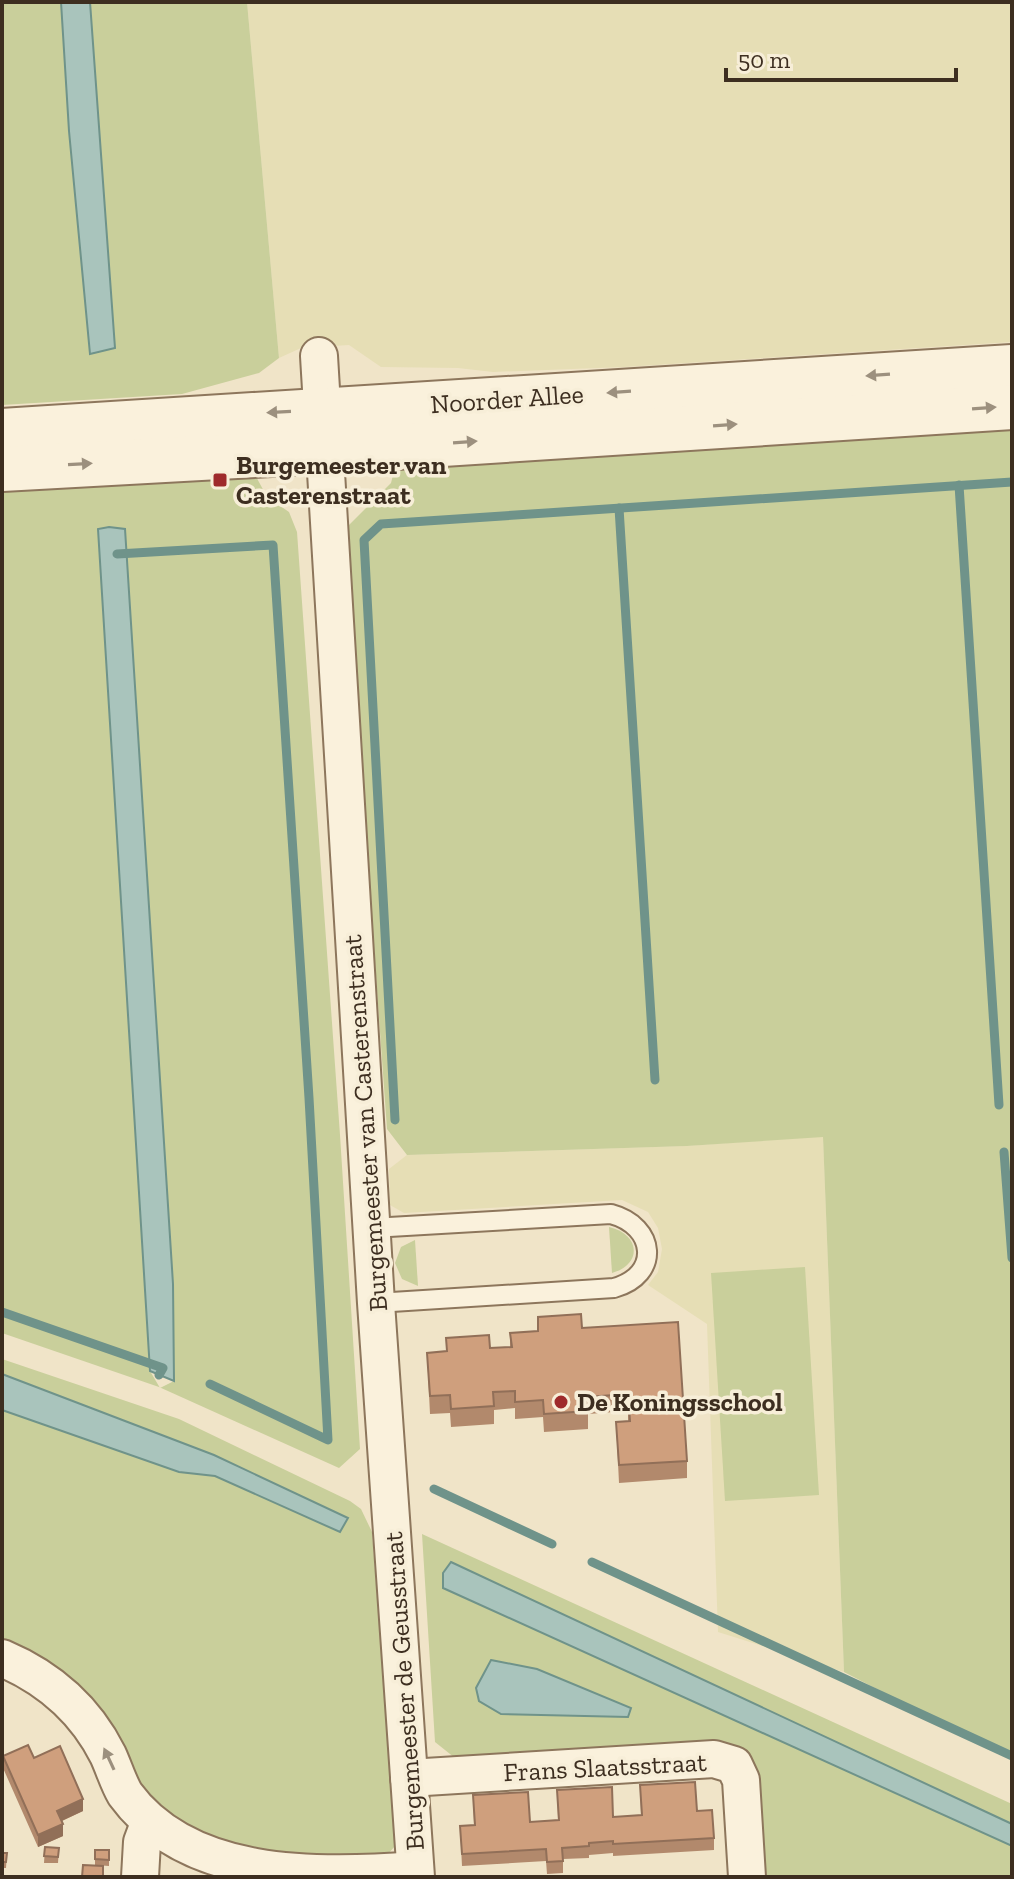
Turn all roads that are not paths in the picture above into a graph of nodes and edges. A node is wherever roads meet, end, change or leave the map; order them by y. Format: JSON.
{"nodes":[{"id":1,"x":319,"y":356,"type":"dead end"},
{"id":2,"x":1012,"y":367,"type":"edge"},
{"id":3,"x":1012,"y":407,"type":"edge"},
{"id":4,"x":323,"y":430,"type":"junction"},
{"id":5,"x":2,"y":431,"type":"edge"},
{"id":6,"x":2,"y":469,"type":"edge"},
{"id":7,"x":372,"y":1228,"type":"junction"},
{"id":8,"x":376,"y":1303,"type":"junction"},
{"id":9,"x":391,"y":1505,"type":"joint"},
{"id":10,"x":2,"y":1658,"type":"edge"},
{"id":11,"x":409,"y":1778,"type":"junction"},
{"id":12,"x":148,"y":1826,"type":"junction"},
{"id":13,"x":416,"y":1873,"type":"edge"},
{"id":14,"x":140,"y":1877,"type":"edge"},
{"id":15,"x":747,"y":1877,"type":"edge"}],
"edges":[{"from":1,"to":4,"type":"street","name":"Burgemeester van Casterenstraat"},
{"from":2,"to":4,"type":"street","name":"Noorder Allee","one_way":true},
{"from":4,"to":3,"type":"street","name":"Noorder Allee","one_way":true},
{"from":4,"to":5,"type":"street","name":"Noorder Allee","one_way":true},
{"from":6,"to":4,"type":"street","name":"Noorder Allee","one_way":true},
{"from":4,"to":7,"type":"street","name":"Burgemeester van Casterenstraat"},
{"from":7,"to":8,"type":"street","name":"Burgemeester van Casterenstraat"},
{"from":7,"to":8,"type":"lane"},
{"from":8,"to":9,"type":"street","name":"Burgemeester van Casterenstraat"},
{"from":9,"to":11,"type":"street","name":"Burgemeester de Geusstraat"},
{"from":12,"to":10,"type":"street","one_way":true},
{"from":11,"to":13,"type":"street","name":"Burgemeester de Geusstraat"},
{"from":11,"to":15,"type":"street","name":"Frans Slaatsstraat"},
{"from":12,"to":13,"type":"street"},
{"from":12,"to":14,"type":"street"}]}
